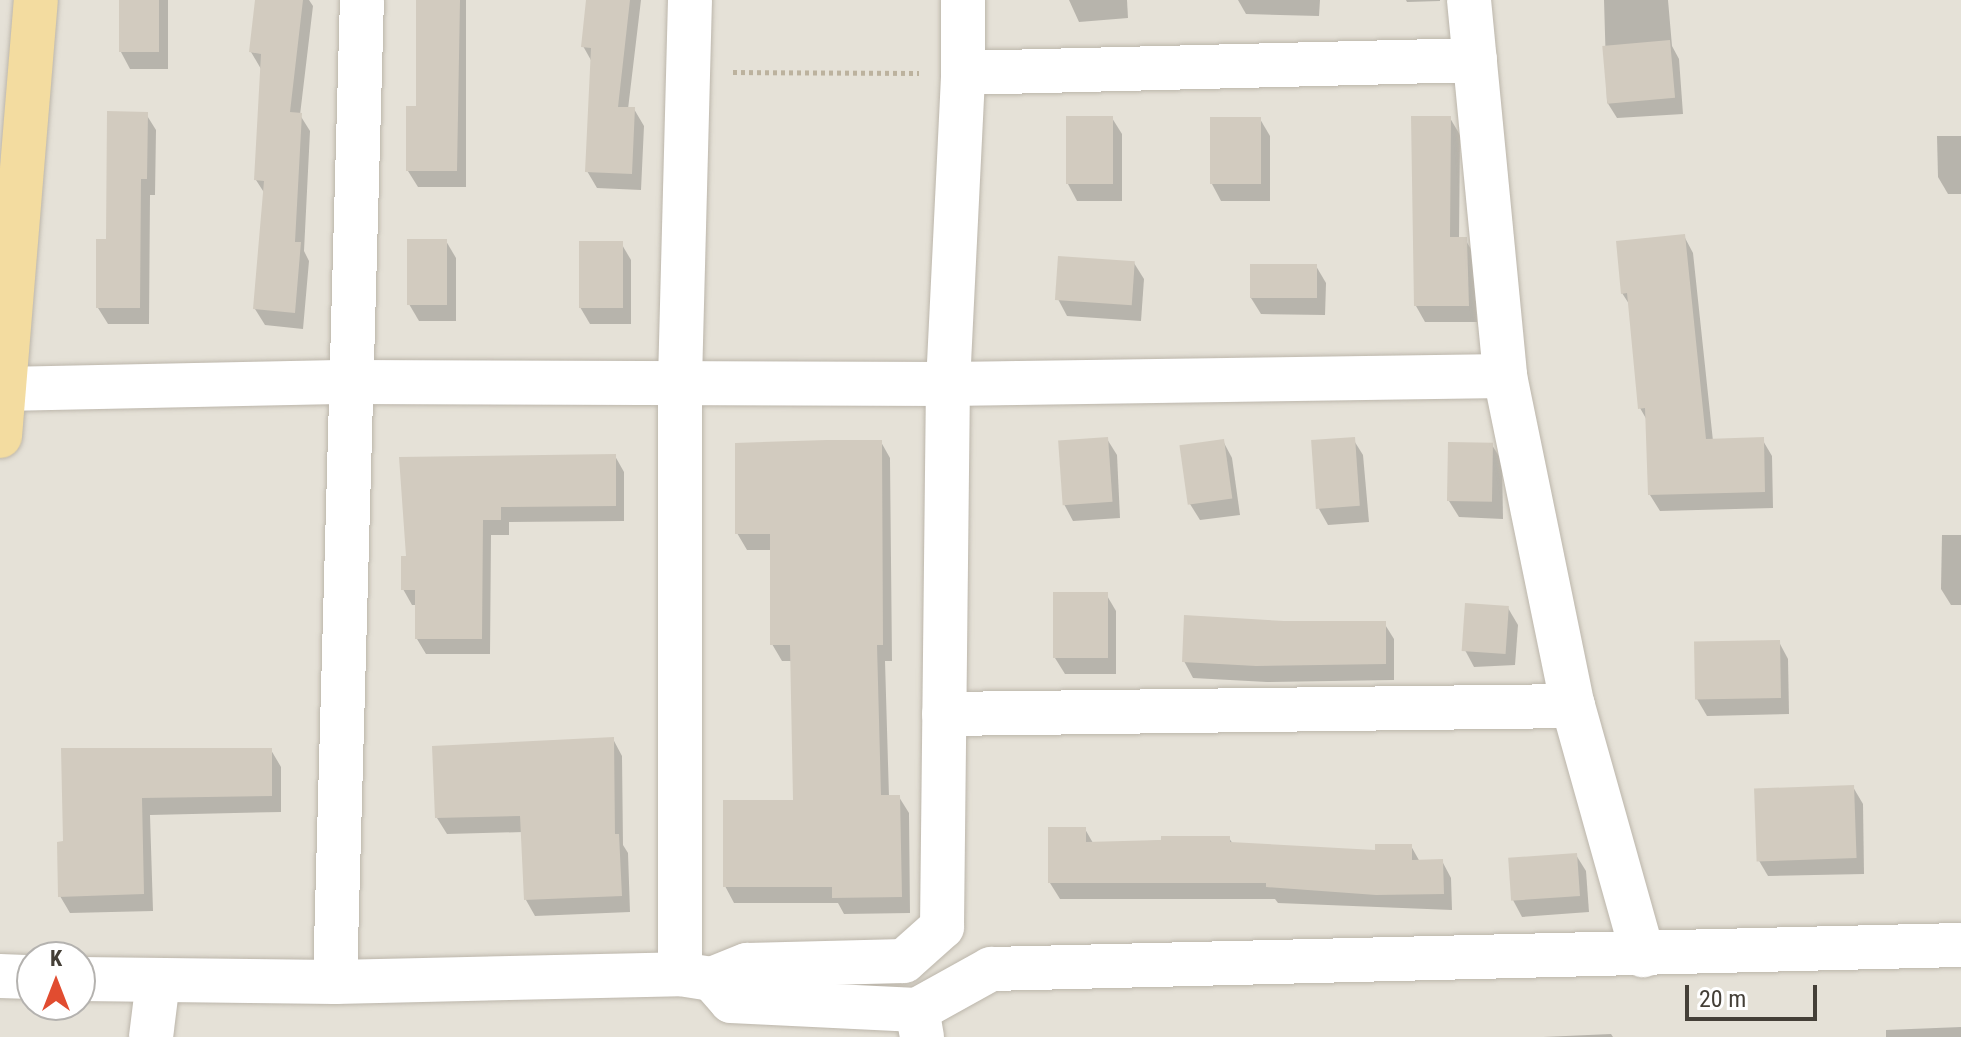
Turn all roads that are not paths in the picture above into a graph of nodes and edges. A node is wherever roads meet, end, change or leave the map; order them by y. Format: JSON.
{"nodes":[{"id":1,"x":36,"y":0,"type":"edge"},
{"id":2,"x":362,"y":0,"type":"edge"},
{"id":3,"x":690,"y":0,"type":"edge"},
{"id":4,"x":963,"y":0,"type":"edge"},
{"id":5,"x":1469,"y":0,"type":"edge"},
{"id":6,"x":1475,"y":60,"type":"junction"},
{"id":7,"x":963,"y":73,"type":"junction"},
{"id":8,"x":1505,"y":376,"type":"junction"},
{"id":9,"x":680,"y":381,"type":"junction"},
{"id":10,"x":351,"y":382,"type":"junction"},
{"id":11,"x":948,"y":384,"type":"junction"},
{"id":12,"x":3,"y":389,"type":"junction"},
{"id":13,"x":0,"y":436,"type":"edge"},
{"id":14,"x":1573,"y":706,"type":"junction"},
{"id":15,"x":944,"y":714,"type":"junction"},
{"id":16,"x":1961,"y":945,"type":"edge"},
{"id":17,"x":1643,"y":955,"type":"junction"},
{"id":18,"x":696,"y":977,"type":"junction"},
{"id":19,"x":96,"y":979,"type":"edge"},
{"id":20,"x":158,"y":981,"type":"junction"},
{"id":21,"x":335,"y":982,"type":"junction"},
{"id":22,"x":919,"y":1023,"type":"edge"},
{"id":23,"x":151,"y":1037,"type":"edge"}],
"edges":[{"from":1,"to":12,"type":"main road"},
{"from":2,"to":10,"type":"street"},
{"from":3,"to":9,"type":"street"},
{"from":4,"to":7,"type":"street"},
{"from":5,"to":6,"type":"street"},
{"from":6,"to":7,"type":"street"},
{"from":6,"to":8,"type":"street"},
{"from":7,"to":11,"type":"street"},
{"from":8,"to":11,"type":"street"},
{"from":8,"to":14,"type":"street"},
{"from":9,"to":10,"type":"street"},
{"from":9,"to":11,"type":"street"},
{"from":9,"to":18,"type":"street"},
{"from":10,"to":12,"type":"street"},
{"from":10,"to":21,"type":"street"},
{"from":11,"to":15,"type":"street"},
{"from":12,"to":13,"type":"main road"},
{"from":14,"to":15,"type":"street"},
{"from":14,"to":17,"type":"street"},
{"from":15,"to":18,"type":"street"},
{"from":16,"to":17,"type":"street"},
{"from":17,"to":22,"type":"street"},
{"from":18,"to":21,"type":"street"},
{"from":18,"to":22,"type":"street"},
{"from":19,"to":20,"type":"street"},
{"from":20,"to":21,"type":"street"},
{"from":20,"to":23,"type":"street"}]}
